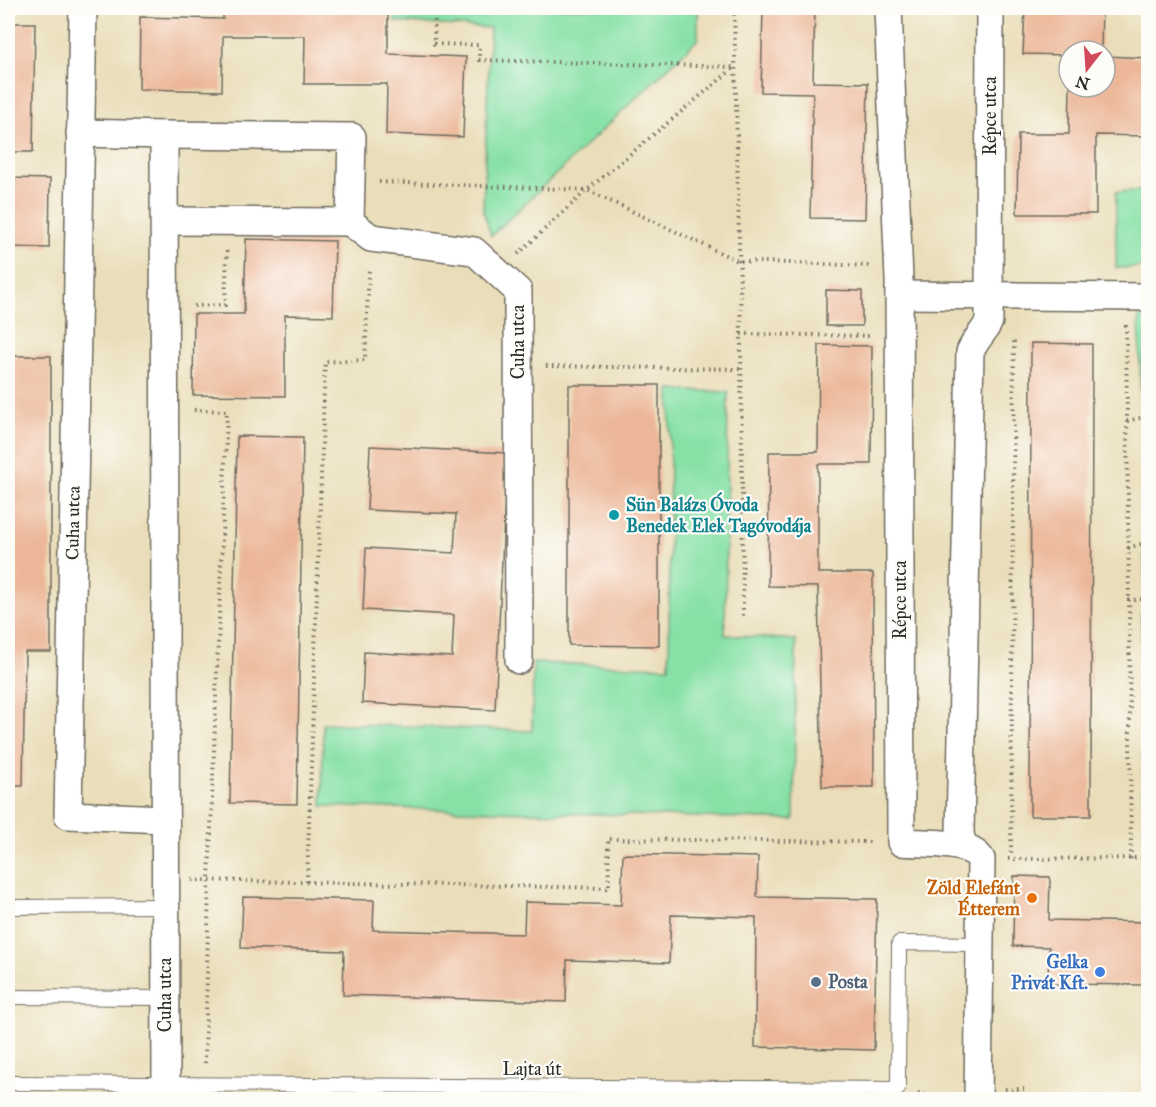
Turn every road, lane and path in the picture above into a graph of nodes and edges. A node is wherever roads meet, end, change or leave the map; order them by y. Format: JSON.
{"nodes":[{"id":1,"x":83,"y":8,"type":"edge"},
{"id":2,"x":435,"y":8,"type":"edge"},
{"id":3,"x":734,"y":8,"type":"edge"},
{"id":4,"x":888,"y":8,"type":"edge"},
{"id":5,"x":990,"y":8,"type":"edge"},
{"id":6,"x":735,"y":67,"type":"junction"},
{"id":7,"x":80,"y":133,"type":"junction"},
{"id":8,"x":164,"y":135,"type":"junction"},
{"id":9,"x":352,"y":181,"type":"junction"},
{"id":10,"x":587,"y":190,"type":"junction"},
{"id":11,"x":165,"y":221,"type":"junction"},
{"id":12,"x":228,"y":222,"type":"junction"},
{"id":13,"x":361,"y":230,"type":"junction"},
{"id":14,"x":738,"y":261,"type":"junction"},
{"id":15,"x":899,"y":267,"type":"junction"},
{"id":16,"x":498,"y":273,"type":"junction"},
{"id":17,"x":899,"y":295,"type":"junction"},
{"id":18,"x":1002,"y":296,"type":"junction"},
{"id":19,"x":1137,"y":297,"type":"edge"},
{"id":20,"x":188,"y":306,"type":"dead end"},
{"id":21,"x":741,"y":334,"type":"junction"},
{"id":22,"x":899,"y":336,"type":"junction"},
{"id":23,"x":518,"y":366,"type":"junction"},
{"id":24,"x":740,"y":369,"type":"junction"},
{"id":25,"x":186,"y":410,"type":"dead end"},
{"id":26,"x":1149,"y":416,"type":"edge"},
{"id":27,"x":1126,"y":421,"type":"junction"},
{"id":28,"x":1149,"y":542,"type":"edge"},
{"id":29,"x":1128,"y":548,"type":"junction"},
{"id":30,"x":1149,"y":599,"type":"edge"},
{"id":31,"x":1129,"y":600,"type":"junction"},
{"id":32,"x":743,"y":616,"type":"dead end"},
{"id":33,"x":519,"y":660,"type":"dead end"},
{"id":34,"x":165,"y":819,"type":"junction"},
{"id":35,"x":901,"y":842,"type":"junction"},
{"id":36,"x":973,"y":853,"type":"junction"},
{"id":37,"x":1149,"y":858,"type":"edge"},
{"id":38,"x":1011,"y":859,"type":"junction"},
{"id":39,"x":1131,"y":859,"type":"junction"},
{"id":40,"x":209,"y":880,"type":"junction"},
{"id":41,"x":307,"y":882,"type":"junction"},
{"id":42,"x":165,"y":893,"type":"junction"},
{"id":43,"x":8,"y":908,"type":"edge"},
{"id":44,"x":980,"y":944,"type":"junction"},
{"id":45,"x":8,"y":997,"type":"edge"},
{"id":46,"x":165,"y":998,"type":"junction"},
{"id":47,"x":8,"y":1083,"type":"edge"},
{"id":48,"x":205,"y":1085,"type":"junction"},
{"id":49,"x":898,"y":1089,"type":"junction"},
{"id":50,"x":1004,"y":1089,"type":"dead end"},
{"id":51,"x":1024,"y":1089,"type":"dead end"},
{"id":52,"x":166,"y":1092,"type":"edge"},
{"id":53,"x":950,"y":1100,"type":"edge"},
{"id":54,"x":978,"y":1100,"type":"edge"}],
"edges":[{"from":1,"to":7,"type":"street","name":"Cuha utca"},
{"from":2,"to":6,"type":"path"},
{"from":3,"to":6,"type":"path"},
{"from":4,"to":15,"type":"street","name":"Répce utca"},
{"from":5,"to":18,"type":"street","name":"Répce utca"},
{"from":6,"to":10,"type":"path"},
{"from":6,"to":14,"type":"path"},
{"from":7,"to":8,"type":"street"},
{"from":7,"to":34,"type":"street","name":"Cuha utca"},
{"from":8,"to":9,"type":"street"},
{"from":8,"to":11,"type":"street","name":"Cuha utca"},
{"from":9,"to":10,"type":"path"},
{"from":9,"to":13,"type":"street"},
{"from":10,"to":14,"type":"path"},
{"from":10,"to":16,"type":"path"},
{"from":11,"to":12,"type":"street","name":"Cuha utca"},
{"from":11,"to":34,"type":"street","name":"Cuha utca"},
{"from":12,"to":13,"type":"street","name":"Cuha utca"},
{"from":12,"to":20,"type":"path"},
{"from":13,"to":16,"type":"street","name":"Cuha utca"},
{"from":13,"to":41,"type":"path"},
{"from":14,"to":15,"type":"path"},
{"from":14,"to":21,"type":"path"},
{"from":15,"to":17,"type":"street","name":"Répce utca"},
{"from":16,"to":23,"type":"street","name":"Cuha utca"},
{"from":17,"to":18,"type":"street"},
{"from":17,"to":22,"type":"street","name":"Répce utca"},
{"from":18,"to":19,"type":"street"},
{"from":18,"to":36,"type":"street","name":"Répce utca"},
{"from":18,"to":38,"type":"path"},
{"from":19,"to":27,"type":"path"},
{"from":21,"to":22,"type":"path"},
{"from":21,"to":24,"type":"path"},
{"from":22,"to":35,"type":"street","name":"Répce utca"},
{"from":23,"to":24,"type":"path"},
{"from":23,"to":33,"type":"street","name":"Cuha utca"},
{"from":24,"to":32,"type":"path"},
{"from":25,"to":40,"type":"path"},
{"from":26,"to":27,"type":"path"},
{"from":27,"to":29,"type":"path"},
{"from":28,"to":29,"type":"path"},
{"from":29,"to":31,"type":"path"},
{"from":30,"to":31,"type":"path"},
{"from":31,"to":39,"type":"path"},
{"from":34,"to":42,"type":"street","name":"Cuha utca"},
{"from":35,"to":36,"type":"street"},
{"from":35,"to":41,"type":"path"},
{"from":36,"to":38,"type":"path"},
{"from":36,"to":44,"type":"street","name":"Répce utca"},
{"from":37,"to":39,"type":"path"},
{"from":38,"to":39,"type":"path"},
{"from":40,"to":41,"type":"path"},
{"from":40,"to":42,"type":"path"},
{"from":40,"to":48,"type":"path"},
{"from":42,"to":43,"type":"lane"},
{"from":42,"to":46,"type":"street","name":"Cuha utca"},
{"from":44,"to":49,"type":"lane"},
{"from":44,"to":54,"type":"street","name":"Répce utca"},
{"from":45,"to":46,"type":"lane"},
{"from":46,"to":52,"type":"street","name":"Cuha utca"},
{"from":47,"to":52,"type":"lane","name":"Lajta út"},
{"from":48,"to":49,"type":"lane","name":"Lajta út"},
{"from":48,"to":52,"type":"lane","name":"Lajta út"},
{"from":49,"to":53,"type":"path"},
{"from":50,"to":51,"type":"path"}]}
